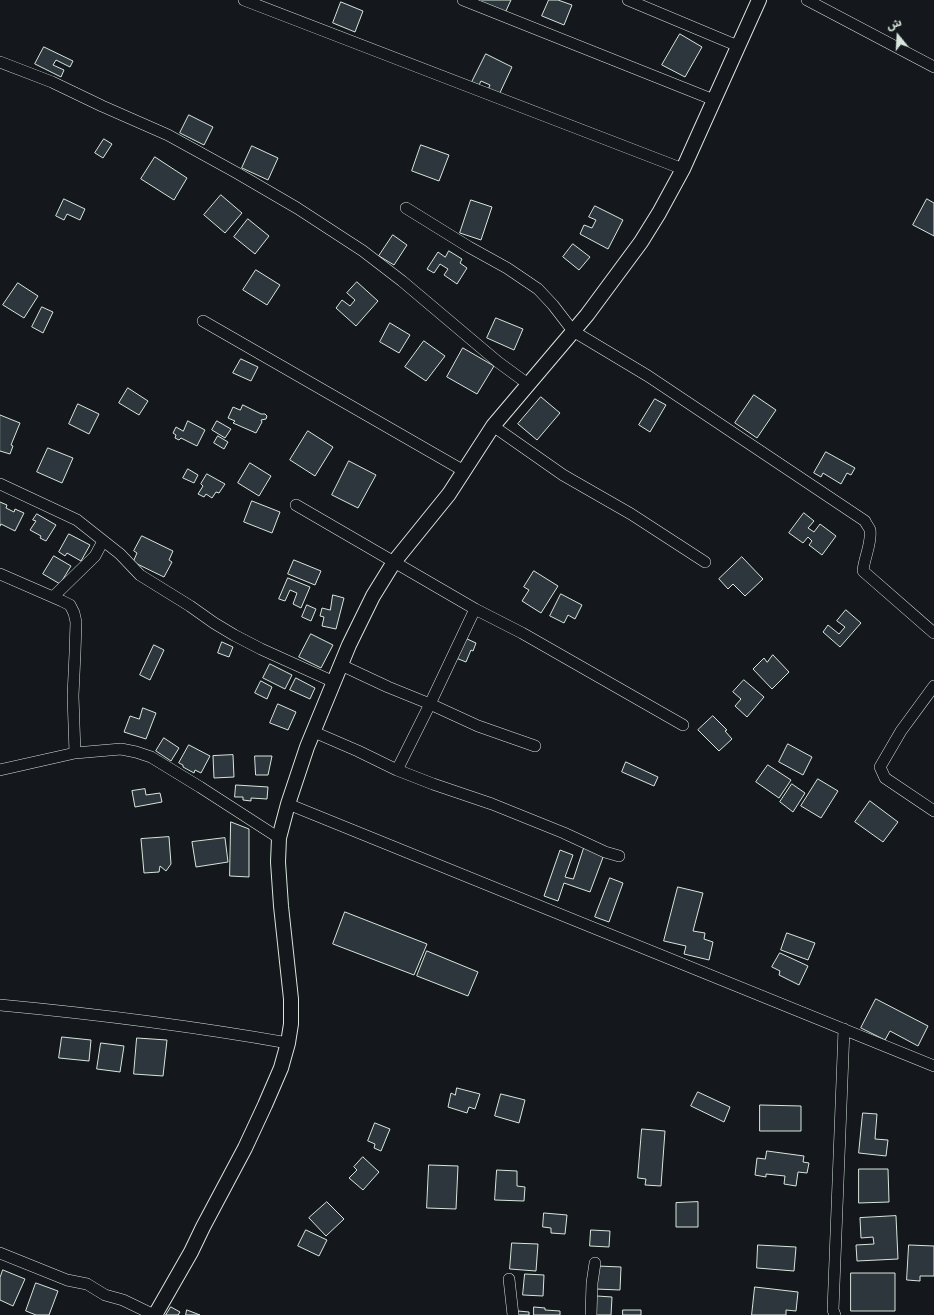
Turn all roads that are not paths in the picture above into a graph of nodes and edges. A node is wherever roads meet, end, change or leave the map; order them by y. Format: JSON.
{"nodes":[{"id":1,"x":244,"y":0,"type":"edge"},
{"id":2,"x":463,"y":0,"type":"edge"},
{"id":3,"x":628,"y":0,"type":"edge"},
{"id":4,"x":760,"y":0,"type":"edge"},
{"id":5,"x":807,"y":0,"type":"edge"},
{"id":6,"x":738,"y":46,"type":"junction"},
{"id":7,"x":0,"y":62,"type":"edge"},
{"id":8,"x":934,"y":67,"type":"edge"},
{"id":9,"x":714,"y":100,"type":"junction"},
{"id":10,"x":683,"y":169,"type":"junction"},
{"id":11,"x":406,"y":208,"type":"dead end"},
{"id":12,"x":203,"y":321,"type":"dead end"},
{"id":13,"x":573,"y":331,"type":"junction"},
{"id":14,"x":528,"y":384,"type":"junction"},
{"id":15,"x":493,"y":426,"type":"junction"},
{"id":16,"x":464,"y":471,"type":"junction"},
{"id":17,"x":0,"y":484,"type":"edge"},
{"id":18,"x":296,"y":505,"type":"dead end"},
{"id":19,"x":103,"y":541,"type":"junction"},
{"id":20,"x":394,"y":562,"type":"junction"},
{"id":21,"x":705,"y":562,"type":"dead end"},
{"id":22,"x":0,"y":574,"type":"edge"},
{"id":23,"x":54,"y":596,"type":"junction"},
{"id":24,"x":474,"y":609,"type":"junction"},
{"id":25,"x":934,"y":633,"type":"edge"},
{"id":26,"x":341,"y":665,"type":"junction"},
{"id":27,"x":334,"y":682,"type":"junction"},
{"id":28,"x":934,"y":686,"type":"edge"},
{"id":29,"x":430,"y":704,"type":"junction"},
{"id":30,"x":683,"y":725,"type":"dead end"},
{"id":31,"x":314,"y":732,"type":"junction"},
{"id":32,"x":535,"y":746,"type":"dead end"},
{"id":33,"x":75,"y":753,"type":"junction"},
{"id":34,"x":0,"y":770,"type":"edge"},
{"id":35,"x":397,"y":770,"type":"junction"},
{"id":36,"x":288,"y":804,"type":"junction"},
{"id":37,"x":934,"y":811,"type":"edge"},
{"id":38,"x":280,"y":838,"type":"junction"},
{"id":39,"x":619,"y":856,"type":"dead end"},
{"id":40,"x":0,"y":1005,"type":"edge"},
{"id":41,"x":844,"y":1029,"type":"junction"},
{"id":42,"x":288,"y":1042,"type":"junction"},
{"id":43,"x":934,"y":1066,"type":"edge"},
{"id":44,"x":0,"y":1253,"type":"edge"},
{"id":45,"x":595,"y":1263,"type":"dead end"},
{"id":46,"x":509,"y":1279,"type":"dead end"},
{"id":47,"x":155,"y":1315,"type":"edge"},
{"id":48,"x":513,"y":1315,"type":"edge"},
{"id":49,"x":591,"y":1315,"type":"edge"},
{"id":50,"x":835,"y":1315,"type":"edge"}],
"edges":[{"from":1,"to":10,"type":"street"},
{"from":2,"to":9,"type":"street"},
{"from":3,"to":6,"type":"street"},
{"from":4,"to":6,"type":"street"},
{"from":5,"to":8,"type":"street"},
{"from":6,"to":9,"type":"street"},
{"from":7,"to":14,"type":"street"},
{"from":9,"to":10,"type":"street"},
{"from":10,"to":13,"type":"street"},
{"from":11,"to":13,"type":"street"},
{"from":12,"to":16,"type":"street"},
{"from":13,"to":14,"type":"street"},
{"from":13,"to":25,"type":"street"},
{"from":14,"to":15,"type":"street"},
{"from":15,"to":16,"type":"street"},
{"from":15,"to":21,"type":"street"},
{"from":16,"to":20,"type":"street"},
{"from":17,"to":19,"type":"street"},
{"from":18,"to":20,"type":"street"},
{"from":19,"to":23,"type":"street"},
{"from":19,"to":27,"type":"street"},
{"from":20,"to":24,"type":"street"},
{"from":20,"to":26,"type":"street"},
{"from":22,"to":23,"type":"street"},
{"from":23,"to":33,"type":"street"},
{"from":24,"to":29,"type":"street"},
{"from":24,"to":30,"type":"street"},
{"from":26,"to":27,"type":"street"},
{"from":26,"to":29,"type":"street"},
{"from":27,"to":31,"type":"street"},
{"from":28,"to":37,"type":"street"},
{"from":29,"to":32,"type":"street"},
{"from":29,"to":35,"type":"street"},
{"from":31,"to":35,"type":"street"},
{"from":31,"to":36,"type":"street"},
{"from":33,"to":34,"type":"street"},
{"from":33,"to":38,"type":"street"},
{"from":35,"to":39,"type":"street"},
{"from":36,"to":38,"type":"street"},
{"from":36,"to":41,"type":"street"},
{"from":38,"to":42,"type":"street"},
{"from":40,"to":42,"type":"street"},
{"from":41,"to":43,"type":"street"},
{"from":41,"to":50,"type":"street"},
{"from":42,"to":47,"type":"street"},
{"from":44,"to":47,"type":"street"},
{"from":45,"to":49,"type":"street"},
{"from":46,"to":48,"type":"street"}]}
